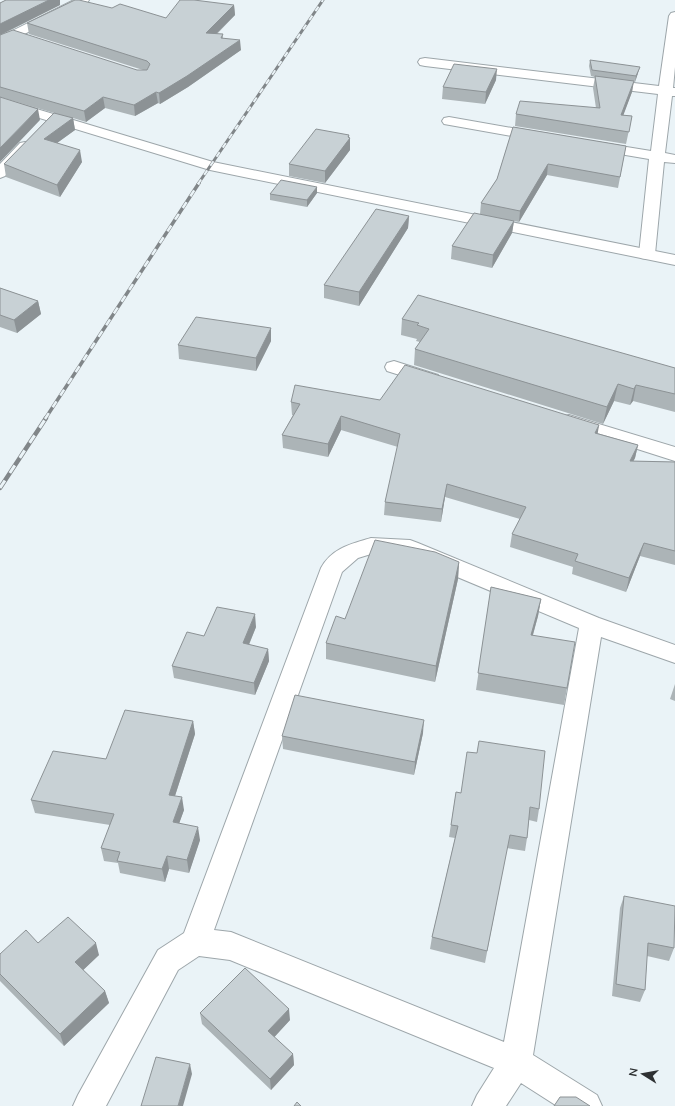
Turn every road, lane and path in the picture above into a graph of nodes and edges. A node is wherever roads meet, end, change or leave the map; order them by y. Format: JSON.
{"nodes":[{"id":1,"x":83,"y":0,"type":"edge"},
{"id":2,"x":675,"y":16,"type":"edge"},
{"id":3,"x":675,"y":20,"type":"edge"},
{"id":4,"x":15,"y":35,"type":"junction"},
{"id":5,"x":30,"y":40,"type":"edge"},
{"id":6,"x":0,"y":42,"type":"edge"},
{"id":7,"x":425,"y":62,"type":"dead end"},
{"id":8,"x":670,"y":91,"type":"edge"},
{"id":9,"x":0,"y":102,"type":"edge"},
{"id":10,"x":449,"y":121,"type":"dead end"},
{"id":11,"x":43,"y":127,"type":"junction"},
{"id":12,"x":557,"y":140,"type":"edge"},
{"id":13,"x":580,"y":143,"type":"edge"},
{"id":14,"x":657,"y":157,"type":"junction"},
{"id":15,"x":675,"y":159,"type":"edge"},
{"id":16,"x":0,"y":173,"type":"edge"},
{"id":17,"x":647,"y":254,"type":"junction"},
{"id":18,"x":675,"y":260,"type":"edge"},
{"id":19,"x":394,"y":367,"type":"dead end"},
{"id":20,"x":447,"y":384,"type":"edge"},
{"id":21,"x":553,"y":416,"type":"edge"},
{"id":22,"x":675,"y":454,"type":"edge"},
{"id":23,"x":590,"y":624,"type":"junction"},
{"id":24,"x":675,"y":654,"type":"edge"},
{"id":25,"x":195,"y":942,"type":"junction"},
{"id":26,"x":516,"y":1062,"type":"junction"},
{"id":27,"x":89,"y":1106,"type":"edge"},
{"id":28,"x":488,"y":1106,"type":"edge"},
{"id":29,"x":586,"y":1106,"type":"edge"}],
"edges":[{"from":1,"to":4,"type":"street"},
{"from":2,"to":3,"type":"street"},
{"from":3,"to":8,"type":"street"},
{"from":4,"to":5,"type":"street"},
{"from":4,"to":6,"type":"street"},
{"from":7,"to":8,"type":"street"},
{"from":8,"to":14,"type":"street"},
{"from":9,"to":11,"type":"street"},
{"from":10,"to":12,"type":"street"},
{"from":11,"to":16,"type":"street"},
{"from":11,"to":17,"type":"street"},
{"from":13,"to":14,"type":"street"},
{"from":14,"to":15,"type":"street"},
{"from":14,"to":17,"type":"street"},
{"from":17,"to":18,"type":"street"},
{"from":19,"to":20,"type":"street"},
{"from":21,"to":22,"type":"street"},
{"from":23,"to":24,"type":"street"},
{"from":23,"to":25,"type":"street"},
{"from":23,"to":26,"type":"street"},
{"from":25,"to":26,"type":"street"},
{"from":25,"to":27,"type":"street"},
{"from":26,"to":28,"type":"street"},
{"from":26,"to":29,"type":"street"}]}
